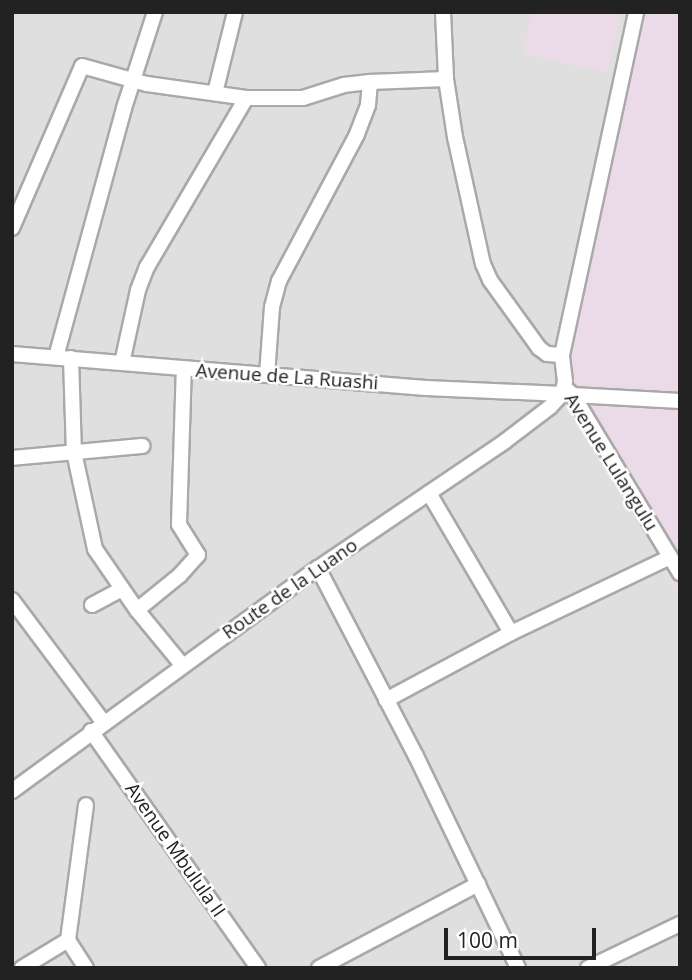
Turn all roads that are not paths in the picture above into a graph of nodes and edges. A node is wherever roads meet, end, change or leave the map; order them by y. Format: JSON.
{"nodes":[{"id":1,"x":155,"y":12,"type":"edge"},
{"id":2,"x":235,"y":12,"type":"edge"},
{"id":3,"x":443,"y":12,"type":"edge"},
{"id":4,"x":636,"y":12,"type":"edge"},
{"id":5,"x":133,"y":79,"type":"junction"},
{"id":6,"x":446,"y":79,"type":"junction"},
{"id":7,"x":370,"y":82,"type":"junction"},
{"id":8,"x":215,"y":93,"type":"junction"},
{"id":9,"x":246,"y":98,"type":"junction"},
{"id":10,"x":12,"y":228,"type":"edge"},
{"id":11,"x":12,"y":354,"type":"edge"},
{"id":12,"x":562,"y":355,"type":"junction"},
{"id":13,"x":56,"y":357,"type":"junction"},
{"id":14,"x":71,"y":358,"type":"junction"},
{"id":15,"x":122,"y":363,"type":"junction"},
{"id":16,"x":184,"y":369,"type":"junction"},
{"id":17,"x":267,"y":376,"type":"junction"},
{"id":18,"x":566,"y":392,"type":"junction"},
{"id":19,"x":680,"y":401,"type":"edge"},
{"id":20,"x":142,"y":446,"type":"dead end"},
{"id":21,"x":74,"y":452,"type":"junction"},
{"id":22,"x":12,"y":458,"type":"edge"},
{"id":23,"x":429,"y":493,"type":"junction"},
{"id":24,"x":670,"y":557,"type":"junction"},
{"id":25,"x":318,"y":568,"type":"junction"},
{"id":26,"x":680,"y":573,"type":"edge"},
{"id":27,"x":122,"y":589,"type":"junction"},
{"id":28,"x":12,"y":600,"type":"edge"},
{"id":29,"x":92,"y":605,"type":"dead end"},
{"id":30,"x":137,"y":610,"type":"junction"},
{"id":31,"x":511,"y":633,"type":"junction"},
{"id":32,"x":183,"y":666,"type":"junction"},
{"id":33,"x":386,"y":701,"type":"junction"},
{"id":34,"x":104,"y":723,"type":"junction"},
{"id":35,"x":92,"y":732,"type":"junction"},
{"id":36,"x":12,"y":791,"type":"edge"},
{"id":37,"x":86,"y":804,"type":"dead end"},
{"id":38,"x":478,"y":884,"type":"junction"},
{"id":39,"x":680,"y":924,"type":"edge"},
{"id":40,"x":68,"y":940,"type":"junction"},
{"id":41,"x":23,"y":968,"type":"edge"},
{"id":42,"x":86,"y":968,"type":"edge"},
{"id":43,"x":258,"y":968,"type":"edge"},
{"id":44,"x":319,"y":968,"type":"edge"},
{"id":45,"x":518,"y":968,"type":"edge"},
{"id":46,"x":588,"y":968,"type":"edge"}],
"edges":[{"from":1,"to":5,"type":"street"},
{"from":2,"to":8,"type":"street"},
{"from":3,"to":6,"type":"street"},
{"from":4,"to":12,"type":"street"},
{"from":5,"to":8,"type":"street"},
{"from":5,"to":10,"type":"street"},
{"from":5,"to":13,"type":"street"},
{"from":6,"to":7,"type":"street"},
{"from":6,"to":12,"type":"street"},
{"from":7,"to":9,"type":"street"},
{"from":7,"to":17,"type":"street"},
{"from":8,"to":9,"type":"street"},
{"from":9,"to":15,"type":"street"},
{"from":11,"to":13,"type":"street","name":"Avenue de La Ruashi"},
{"from":12,"to":18,"type":"street"},
{"from":13,"to":14,"type":"street","name":"Avenue de La Ruashi"},
{"from":14,"to":15,"type":"street","name":"Avenue de La Ruashi"},
{"from":14,"to":21,"type":"street"},
{"from":15,"to":16,"type":"street","name":"Avenue de La Ruashi"},
{"from":16,"to":17,"type":"street","name":"Avenue de La Ruashi"},
{"from":16,"to":30,"type":"street"},
{"from":17,"to":18,"type":"street","name":"Avenue de La Ruashi"},
{"from":18,"to":19,"type":"street","name":"Avenue de La Ruashi"},
{"from":18,"to":23,"type":"street","name":"Route de la Luano"},
{"from":18,"to":24,"type":"street","name":"Avenue Lulangulu"},
{"from":20,"to":21,"type":"street"},
{"from":21,"to":22,"type":"street"},
{"from":21,"to":27,"type":"street"},
{"from":23,"to":25,"type":"street","name":"Route de la Luano"},
{"from":23,"to":31,"type":"street"},
{"from":24,"to":26,"type":"street","name":"Avenue Lulangulu"},
{"from":24,"to":31,"type":"street"},
{"from":25,"to":32,"type":"street","name":"Route de la Luano"},
{"from":25,"to":33,"type":"street"},
{"from":27,"to":29,"type":"street"},
{"from":27,"to":30,"type":"street"},
{"from":28,"to":34,"type":"street"},
{"from":30,"to":32,"type":"street"},
{"from":31,"to":33,"type":"street"},
{"from":32,"to":34,"type":"street","name":"Route de la Luano"},
{"from":33,"to":38,"type":"street"},
{"from":34,"to":35,"type":"street","name":"Route de la Luano"},
{"from":35,"to":36,"type":"street","name":"Route de la Luano"},
{"from":35,"to":43,"type":"street","name":"Avenue Mbulula II"},
{"from":37,"to":40,"type":"street"},
{"from":38,"to":44,"type":"street"},
{"from":38,"to":45,"type":"street"},
{"from":39,"to":46,"type":"street"},
{"from":40,"to":41,"type":"street"},
{"from":40,"to":42,"type":"street"}]}
